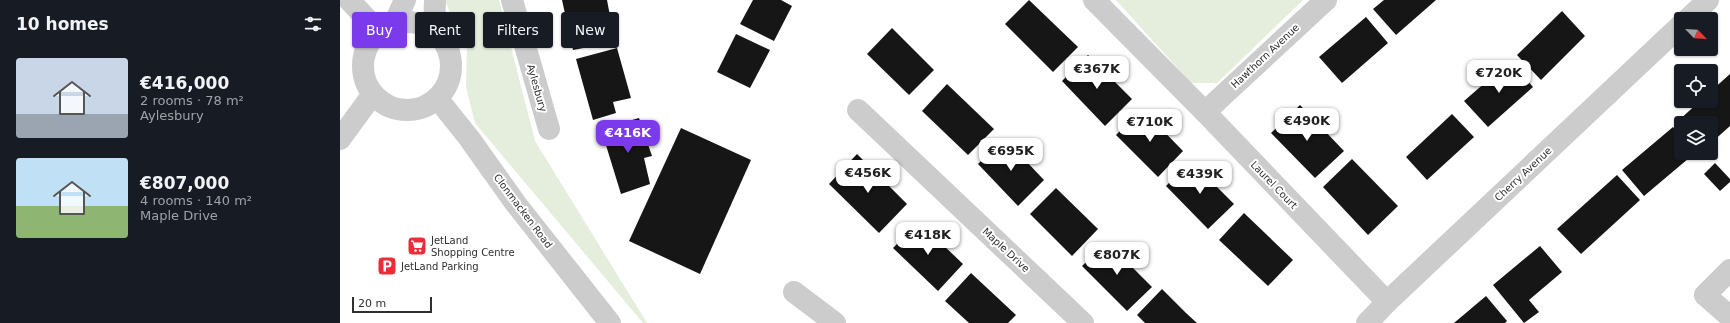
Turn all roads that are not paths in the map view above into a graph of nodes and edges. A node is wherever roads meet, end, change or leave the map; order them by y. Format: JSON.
{"nodes":[{"id":1,"x":349,"y":0,"type":"edge"},
{"id":2,"x":405,"y":0,"type":"edge"},
{"id":3,"x":435,"y":0,"type":"edge"},
{"id":4,"x":512,"y":0,"type":"edge"},
{"id":5,"x":1094,"y":0,"type":"edge"},
{"id":6,"x":1326,"y":0,"type":"edge"},
{"id":7,"x":1708,"y":0,"type":"edge"},
{"id":8,"x":365,"y":12,"type":"edge"},
{"id":9,"x":397,"y":12,"type":"edge"},
{"id":10,"x":435,"y":12,"type":"edge"},
{"id":11,"x":1695,"y":12,"type":"edge"},
{"id":12,"x":1674,"y":32,"type":"edge"},
{"id":13,"x":367,"y":48,"type":"edge"},
{"id":14,"x":447,"y":48,"type":"edge"},
{"id":15,"x":373,"y":94,"type":"junction"},
{"id":16,"x":437,"y":98,"type":"junction"},
{"id":17,"x":858,"y":110,"type":"dead end"},
{"id":18,"x":1205,"y":112,"type":"junction"},
{"id":19,"x":549,"y":130,"type":"dead end"},
{"id":20,"x":340,"y":139,"type":"edge"},
{"id":21,"x":1730,"y":270,"type":"edge"},
{"id":22,"x":794,"y":292,"type":"dead end"},
{"id":23,"x":1387,"y":302,"type":"junction"},
{"id":24,"x":1730,"y":317,"type":"edge"},
{"id":25,"x":610,"y":323,"type":"edge"},
{"id":26,"x":835,"y":323,"type":"edge"},
{"id":27,"x":1084,"y":323,"type":"edge"},
{"id":28,"x":1367,"y":323,"type":"edge"}],
"edges":[{"from":1,"to":8,"type":"street"},
{"from":2,"to":9,"type":"street"},
{"from":3,"to":10,"type":"street"},
{"from":4,"to":19,"type":"street","name":"Aylesbury"},
{"from":5,"to":18,"type":"street","name":"Laurel Court"},
{"from":6,"to":18,"type":"street","name":"Hawthorn Avenue"},
{"from":7,"to":11,"type":"street"},
{"from":12,"to":23,"type":"street","name":"Cherry Avenue"},
{"from":13,"to":15,"type":"street"},
{"from":14,"to":16,"type":"street"},
{"from":15,"to":16,"type":"street"},
{"from":15,"to":20,"type":"street"},
{"from":16,"to":25,"type":"street","name":"Clonmacken Road"},
{"from":17,"to":27,"type":"street","name":"Maple Drive"},
{"from":18,"to":23,"type":"street","name":"Laurel Court"},
{"from":21,"to":24,"type":"street"},
{"from":22,"to":26,"type":"street"},
{"from":23,"to":28,"type":"street","name":"Cherry Avenue"}]}
